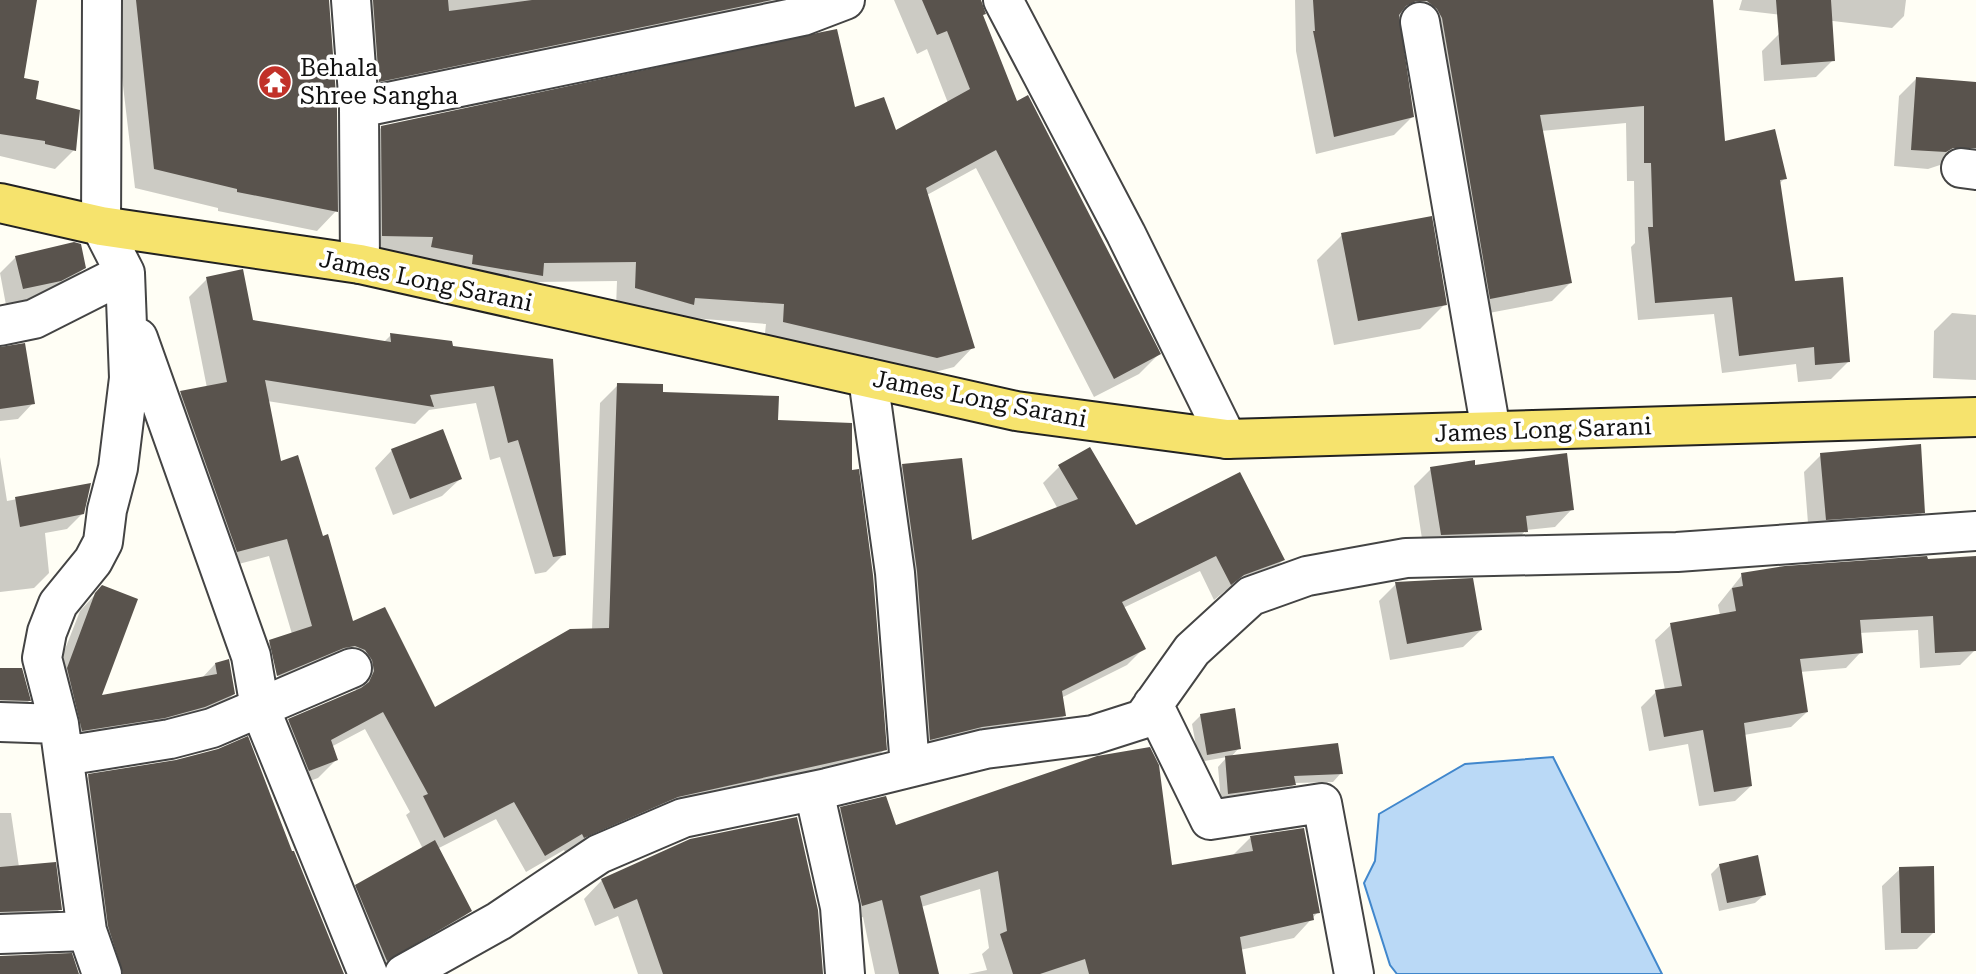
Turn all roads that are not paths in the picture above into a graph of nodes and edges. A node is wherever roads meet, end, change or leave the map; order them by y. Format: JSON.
{"nodes":[{"id":1,"x":102,"y":0,"type":"edge"},
{"id":2,"x":351,"y":0,"type":"edge"},
{"id":3,"x":845,"y":0,"type":"edge"},
{"id":4,"x":1003,"y":0,"type":"edge"},
{"id":5,"x":1420,"y":22,"type":"dead end"},
{"id":6,"x":359,"y":108,"type":"junction"},
{"id":7,"x":0,"y":203,"type":"edge"},
{"id":8,"x":101,"y":226,"type":"junction"},
{"id":9,"x":360,"y":264,"type":"junction"},
{"id":10,"x":126,"y":288,"type":"junction"},
{"id":11,"x":0,"y":326,"type":"edge"},
{"id":12,"x":868,"y":378,"type":"junction"},
{"id":13,"x":1976,"y":417,"type":"edge"},
{"id":14,"x":1491,"y":431,"type":"junction"},
{"id":15,"x":1227,"y":439,"type":"junction"},
{"id":16,"x":1976,"y":531,"type":"edge"},
{"id":17,"x":352,"y":668,"type":"dead end"},
{"id":18,"x":1153,"y":704,"type":"junction"},
{"id":19,"x":260,"y":708,"type":"junction"},
{"id":20,"x":0,"y":722,"type":"edge"},
{"id":21,"x":62,"y":740,"type":"junction"},
{"id":22,"x":911,"y":767,"type":"junction"},
{"id":23,"x":814,"y":791,"type":"junction"},
{"id":24,"x":87,"y":930,"type":"junction"},
{"id":25,"x":0,"y":934,"type":"edge"},
{"id":26,"x":102,"y":974,"type":"edge"},
{"id":27,"x":368,"y":974,"type":"edge"},
{"id":28,"x":404,"y":974,"type":"edge"},
{"id":29,"x":845,"y":974,"type":"edge"},
{"id":30,"x":1354,"y":974,"type":"edge"}],
"edges":[{"from":1,"to":8,"type":"street"},
{"from":2,"to":6,"type":"street"},
{"from":3,"to":6,"type":"street"},
{"from":4,"to":15,"type":"street"},
{"from":5,"to":14,"type":"street"},
{"from":6,"to":9,"type":"street"},
{"from":7,"to":8,"type":"main road","name":"James Long Sarani"},
{"from":8,"to":9,"type":"main road","name":"James Long Sarani"},
{"from":8,"to":10,"type":"street"},
{"from":9,"to":12,"type":"main road","name":"James Long Sarani"},
{"from":10,"to":11,"type":"street"},
{"from":10,"to":19,"type":"street"},
{"from":10,"to":21,"type":"street"},
{"from":12,"to":15,"type":"main road","name":"James Long Sarani"},
{"from":12,"to":22,"type":"street"},
{"from":13,"to":14,"type":"main road","name":"James Long Sarani"},
{"from":14,"to":15,"type":"main road","name":"James Long Sarani"},
{"from":16,"to":18,"type":"street"},
{"from":17,"to":19,"type":"street"},
{"from":18,"to":22,"type":"street"},
{"from":18,"to":30,"type":"street"},
{"from":19,"to":21,"type":"street"},
{"from":19,"to":27,"type":"street"},
{"from":20,"to":21,"type":"street"},
{"from":21,"to":24,"type":"street"},
{"from":22,"to":23,"type":"street"},
{"from":23,"to":28,"type":"street"},
{"from":23,"to":29,"type":"street"},
{"from":24,"to":25,"type":"street"},
{"from":24,"to":26,"type":"street"}]}
